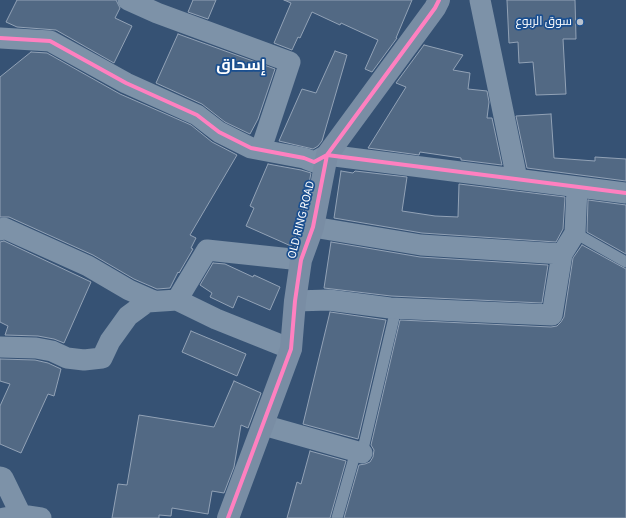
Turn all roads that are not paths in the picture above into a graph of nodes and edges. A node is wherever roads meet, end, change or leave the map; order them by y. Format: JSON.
{"nodes":[{"id":1,"x":128,"y":0,"type":"edge"},
{"id":2,"x":439,"y":0,"type":"edge"},
{"id":3,"x":480,"y":0,"type":"edge"},
{"id":4,"x":0,"y":38,"type":"edge"},
{"id":5,"x":261,"y":150,"type":"junction"},
{"id":6,"x":327,"y":155,"type":"junction"},
{"id":7,"x":517,"y":179,"type":"junction"},
{"id":8,"x":576,"y":188,"type":"junction"},
{"id":9,"x":626,"y":193,"type":"edge"},
{"id":10,"x":313,"y":227,"type":"junction"},
{"id":11,"x":0,"y":230,"type":"edge"},
{"id":12,"x":575,"y":233,"type":"junction"},
{"id":13,"x":562,"y":254,"type":"junction"},
{"id":14,"x":302,"y":260,"type":"junction"},
{"id":15,"x":626,"y":262,"type":"edge"},
{"id":16,"x":177,"y":300,"type":"junction"},
{"id":17,"x":295,"y":301,"type":"junction"},
{"id":18,"x":154,"y":302,"type":"junction"},
{"id":19,"x":396,"y":309,"type":"junction"},
{"id":20,"x":0,"y":347,"type":"edge"},
{"id":21,"x":291,"y":349,"type":"junction"},
{"id":22,"x":263,"y":425,"type":"junction"},
{"id":23,"x":359,"y":452,"type":"junction"},
{"id":24,"x":0,"y":477,"type":"edge"},
{"id":25,"x":22,"y":517,"type":"edge"},
{"id":26,"x":228,"y":518,"type":"edge"},
{"id":27,"x":337,"y":518,"type":"edge"}],
"edges":[{"from":1,"to":5,"type":"street"},
{"from":2,"to":6,"type":"street","name":"OLD RING ROAD"},
{"from":3,"to":7,"type":"street"},
{"from":4,"to":5,"type":"street"},
{"from":5,"to":6,"type":"street"},
{"from":6,"to":7,"type":"street"},
{"from":6,"to":10,"type":"street","name":"OLD RING ROAD"},
{"from":7,"to":8,"type":"street"},
{"from":8,"to":9,"type":"street"},
{"from":8,"to":12,"type":"street"},
{"from":10,"to":13,"type":"street"},
{"from":10,"to":14,"type":"street","name":"OLD RING ROAD"},
{"from":11,"to":18,"type":"street"},
{"from":12,"to":13,"type":"street"},
{"from":12,"to":15,"type":"lane"},
{"from":13,"to":19,"type":"street"},
{"from":14,"to":16,"type":"street"},
{"from":14,"to":17,"type":"street","name":"OLD RING ROAD"},
{"from":16,"to":18,"type":"street"},
{"from":16,"to":21,"type":"street"},
{"from":17,"to":19,"type":"street"},
{"from":17,"to":21,"type":"street","name":"OLD RING ROAD"},
{"from":18,"to":20,"type":"street"},
{"from":19,"to":23,"type":"lane"},
{"from":21,"to":22,"type":"street","name":"OLD RING ROAD"},
{"from":22,"to":23,"type":"street"},
{"from":22,"to":26,"type":"street","name":"OLD RING ROAD"},
{"from":23,"to":27,"type":"lane"},
{"from":24,"to":25,"type":"street"}]}
